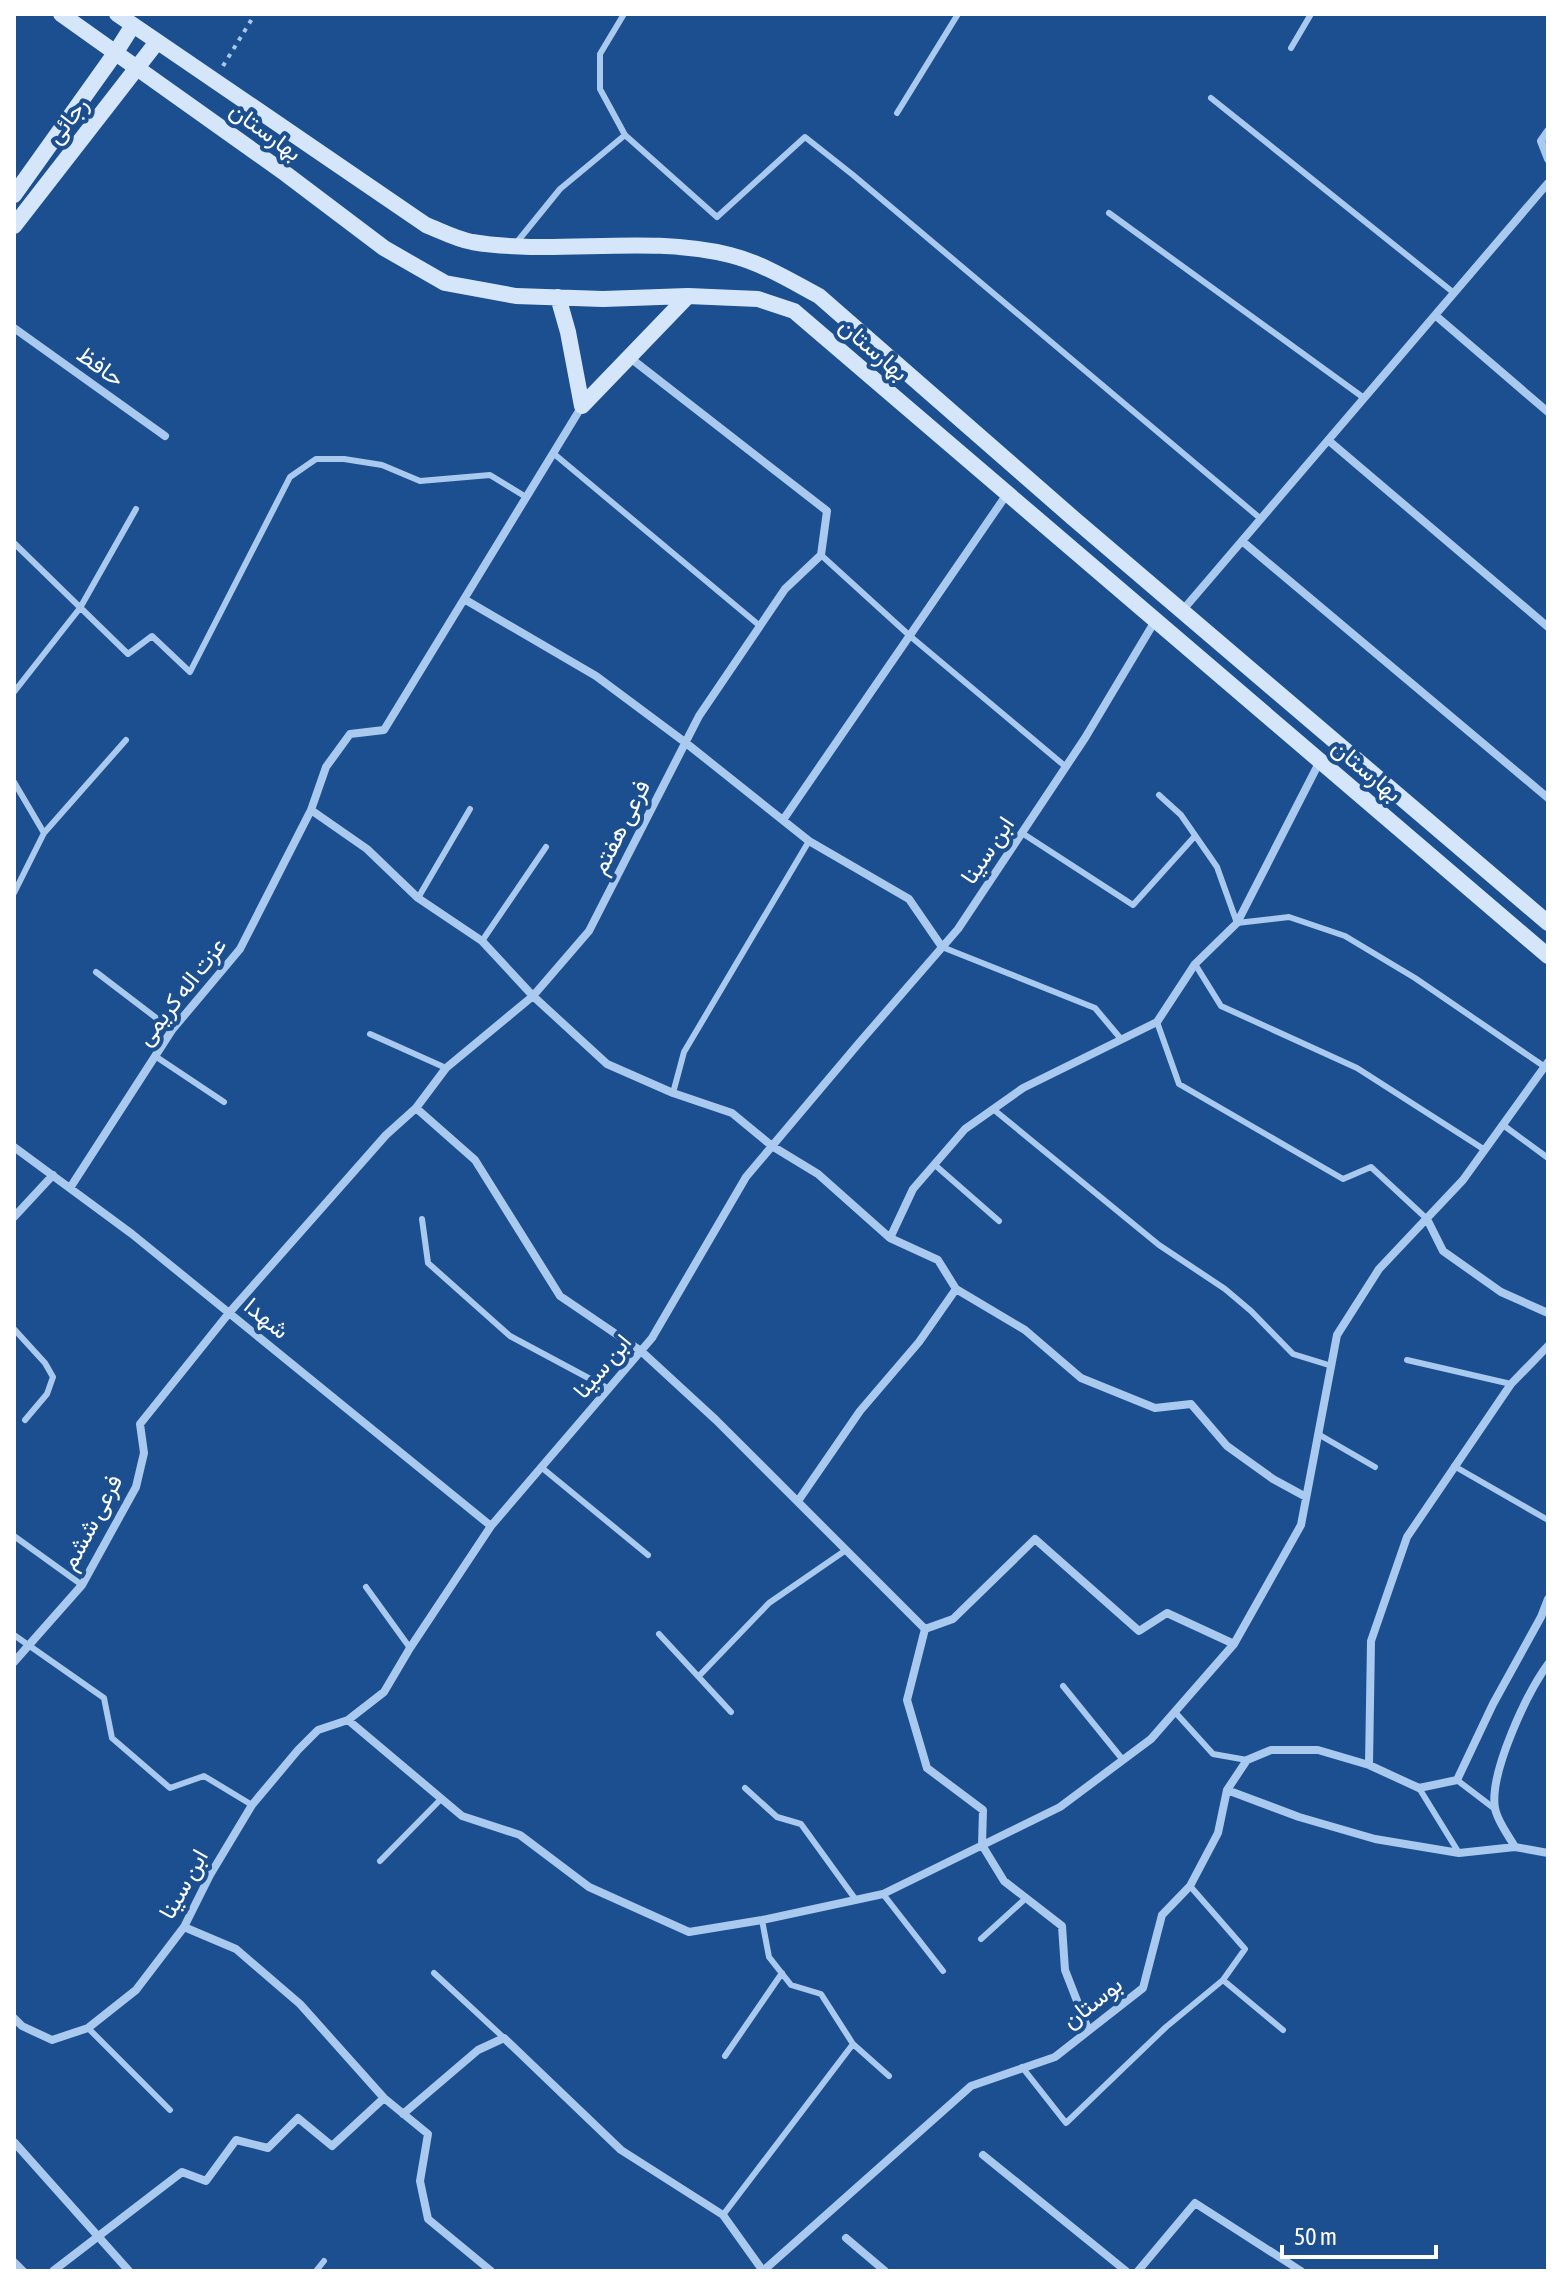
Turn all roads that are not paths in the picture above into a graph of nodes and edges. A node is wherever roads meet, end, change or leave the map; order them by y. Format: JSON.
{"nodes":[{"id":1,"x":61,"y":14,"type":"edge"},
{"id":2,"x":117,"y":14,"type":"edge"},
{"id":3,"x":624,"y":14,"type":"edge"},
{"id":4,"x":958,"y":14,"type":"edge"},
{"id":5,"x":1311,"y":14,"type":"edge"},
{"id":6,"x":133,"y":25,"type":"junction"},
{"id":7,"x":157,"y":42,"type":"junction"},
{"id":8,"x":1291,"y":48,"type":"dead end"},
{"id":9,"x":116,"y":52,"type":"junction"},
{"id":10,"x":138,"y":68,"type":"junction"},
{"id":11,"x":1211,"y":98,"type":"dead end"},
{"id":12,"x":897,"y":113,"type":"dead end"},
{"id":13,"x":1548,"y":131,"type":"edge"},
{"id":14,"x":625,"y":135,"type":"junction"},
{"id":15,"x":1548,"y":159,"type":"edge"},
{"id":16,"x":1548,"y":183,"type":"edge"},
{"id":17,"x":14,"y":195,"type":"edge"},
{"id":18,"x":1109,"y":213,"type":"dead end"},
{"id":19,"x":14,"y":226,"type":"edge"},
{"id":20,"x":513,"y":247,"type":"junction"},
{"id":21,"x":1454,"y":293,"type":"junction"},
{"id":22,"x":688,"y":296,"type":"junction"},
{"id":23,"x":558,"y":297,"type":"junction"},
{"id":24,"x":1435,"y":315,"type":"junction"},
{"id":25,"x":14,"y":328,"type":"edge"},
{"id":26,"x":629,"y":357,"type":"junction"},
{"id":27,"x":1364,"y":398,"type":"junction"},
{"id":28,"x":582,"y":406,"type":"junction"},
{"id":29,"x":1548,"y":412,"type":"edge"},
{"id":30,"x":165,"y":436,"type":"dead end"},
{"id":31,"x":1328,"y":440,"type":"junction"},
{"id":32,"x":553,"y":453,"type":"junction"},
{"id":33,"x":1007,"y":494,"type":"junction"},
{"id":34,"x":526,"y":497,"type":"junction"},
{"id":35,"x":136,"y":509,"type":"dead end"},
{"id":36,"x":1261,"y":519,"type":"junction"},
{"id":37,"x":1242,"y":541,"type":"junction"},
{"id":38,"x":14,"y":543,"type":"edge"},
{"id":39,"x":821,"y":555,"type":"junction"},
{"id":40,"x":464,"y":599,"type":"junction"},
{"id":41,"x":80,"y":608,"type":"junction"},
{"id":42,"x":1182,"y":611,"type":"junction"},
{"id":43,"x":1155,"y":621,"type":"junction"},
{"id":44,"x":760,"y":626,"type":"junction"},
{"id":45,"x":1548,"y":627,"type":"edge"},
{"id":46,"x":910,"y":636,"type":"junction"},
{"id":47,"x":14,"y":692,"type":"edge"},
{"id":48,"x":126,"y":740,"type":"dead end"},
{"id":49,"x":686,"y":743,"type":"junction"},
{"id":50,"x":1320,"y":761,"type":"junction"},
{"id":51,"x":1066,"y":767,"type":"junction"},
{"id":52,"x":14,"y":782,"type":"edge"},
{"id":53,"x":1159,"y":795,"type":"dead end"},
{"id":54,"x":1548,"y":798,"type":"edge"},
{"id":55,"x":470,"y":809,"type":"dead end"},
{"id":56,"x":311,"y":810,"type":"junction"},
{"id":57,"x":783,"y":820,"type":"junction"},
{"id":58,"x":44,"y":833,"type":"junction"},
{"id":59,"x":1022,"y":833,"type":"junction"},
{"id":60,"x":1195,"y":836,"type":"junction"},
{"id":61,"x":809,"y":841,"type":"junction"},
{"id":62,"x":546,"y":847,"type":"dead end"},
{"id":63,"x":14,"y":893,"type":"edge"},
{"id":64,"x":418,"y":898,"type":"junction"},
{"id":65,"x":1237,"y":923,"type":"junction"},
{"id":66,"x":1548,"y":923,"type":"edge"},
{"id":67,"x":482,"y":941,"type":"junction"},
{"id":68,"x":942,"y":947,"type":"junction"},
{"id":69,"x":1548,"y":956,"type":"edge"},
{"id":70,"x":1195,"y":964,"type":"junction"},
{"id":71,"x":96,"y":972,"type":"dead end"},
{"id":72,"x":533,"y":996,"type":"junction"},
{"id":73,"x":1157,"y":1022,"type":"junction"},
{"id":74,"x":172,"y":1030,"type":"junction"},
{"id":75,"x":370,"y":1034,"type":"dead end"},
{"id":76,"x":1121,"y":1039,"type":"junction"},
{"id":77,"x":155,"y":1056,"type":"junction"},
{"id":78,"x":1546,"y":1065,"type":"edge"},
{"id":79,"x":446,"y":1068,"type":"junction"},
{"id":80,"x":673,"y":1093,"type":"junction"},
{"id":81,"x":224,"y":1102,"type":"dead end"},
{"id":82,"x":416,"y":1108,"type":"junction"},
{"id":83,"x":993,"y":1109,"type":"junction"},
{"id":84,"x":1503,"y":1125,"type":"junction"},
{"id":85,"x":772,"y":1146,"type":"junction"},
{"id":86,"x":14,"y":1147,"type":"edge"},
{"id":87,"x":1485,"y":1150,"type":"junction"},
{"id":88,"x":1548,"y":1158,"type":"edge"},
{"id":89,"x":935,"y":1165,"type":"junction"},
{"id":90,"x":53,"y":1175,"type":"junction"},
{"id":91,"x":70,"y":1188,"type":"junction"},
{"id":92,"x":14,"y":1217,"type":"edge"},
{"id":93,"x":422,"y":1219,"type":"dead end"},
{"id":94,"x":1427,"y":1219,"type":"junction"},
{"id":95,"x":999,"y":1221,"type":"dead end"},
{"id":96,"x":890,"y":1238,"type":"junction"},
{"id":97,"x":956,"y":1289,"type":"junction"},
{"id":98,"x":229,"y":1313,"type":"junction"},
{"id":99,"x":1548,"y":1313,"type":"edge"},
{"id":100,"x":14,"y":1329,"type":"edge"},
{"id":101,"x":1548,"y":1346,"type":"edge"},
{"id":102,"x":641,"y":1351,"type":"junction"},
{"id":103,"x":1407,"y":1360,"type":"dead end"},
{"id":104,"x":1332,"y":1366,"type":"junction"},
{"id":105,"x":1511,"y":1384,"type":"junction"},
{"id":106,"x":609,"y":1389,"type":"junction"},
{"id":107,"x":25,"y":1420,"type":"dead end"},
{"id":108,"x":1318,"y":1434,"type":"junction"},
{"id":109,"x":1454,"y":1465,"type":"junction"},
{"id":110,"x":541,"y":1467,"type":"junction"},
{"id":111,"x":1375,"y":1467,"type":"dead end"},
{"id":112,"x":1306,"y":1497,"type":"junction"},
{"id":113,"x":798,"y":1501,"type":"junction"},
{"id":114,"x":1548,"y":1520,"type":"edge"},
{"id":115,"x":491,"y":1526,"type":"junction"},
{"id":116,"x":14,"y":1536,"type":"edge"},
{"id":117,"x":846,"y":1550,"type":"junction"},
{"id":118,"x":648,"y":1555,"type":"dead end"},
{"id":119,"x":82,"y":1585,"type":"junction"},
{"id":120,"x":366,"y":1587,"type":"dead end"},
{"id":121,"x":1548,"y":1599,"type":"edge"},
{"id":122,"x":925,"y":1629,"type":"junction"},
{"id":123,"x":659,"y":1634,"type":"dead end"},
{"id":124,"x":14,"y":1635,"type":"edge"},
{"id":125,"x":1234,"y":1644,"type":"junction"},
{"id":126,"x":29,"y":1645,"type":"junction"},
{"id":127,"x":410,"y":1648,"type":"junction"},
{"id":128,"x":14,"y":1662,"type":"edge"},
{"id":129,"x":1548,"y":1664,"type":"edge"},
{"id":130,"x":699,"y":1676,"type":"junction"},
{"id":131,"x":1063,"y":1686,"type":"dead end"},
{"id":132,"x":731,"y":1712,"type":"dead end"},
{"id":133,"x":1175,"y":1712,"type":"junction"},
{"id":134,"x":348,"y":1720,"type":"junction"},
{"id":135,"x":1123,"y":1760,"type":"junction"},
{"id":136,"x":1247,"y":1760,"type":"junction"},
{"id":137,"x":1369,"y":1765,"type":"junction"},
{"id":138,"x":1457,"y":1780,"type":"junction"},
{"id":139,"x":745,"y":1788,"type":"dead end"},
{"id":140,"x":1419,"y":1788,"type":"junction"},
{"id":141,"x":1227,"y":1790,"type":"junction"},
{"id":142,"x":441,"y":1799,"type":"junction"},
{"id":143,"x":252,"y":1805,"type":"junction"},
{"id":144,"x":1495,"y":1809,"type":"junction"},
{"id":145,"x":982,"y":1845,"type":"junction"},
{"id":146,"x":1515,"y":1847,"type":"junction"},
{"id":147,"x":1459,"y":1853,"type":"junction"},
{"id":148,"x":1548,"y":1853,"type":"edge"},
{"id":149,"x":380,"y":1861,"type":"dead end"},
{"id":150,"x":1190,"y":1886,"type":"junction"},
{"id":151,"x":883,"y":1894,"type":"junction"},
{"id":152,"x":1026,"y":1898,"type":"junction"},
{"id":153,"x":856,"y":1900,"type":"junction"},
{"id":154,"x":762,"y":1920,"type":"junction"},
{"id":155,"x":184,"y":1927,"type":"junction"},
{"id":156,"x":981,"y":1939,"type":"dead end"},
{"id":157,"x":943,"y":1971,"type":"dead end"},
{"id":158,"x":434,"y":1973,"type":"dead end"},
{"id":159,"x":782,"y":1973,"type":"junction"},
{"id":160,"x":1223,"y":1980,"type":"junction"},
{"id":161,"x":14,"y":2018,"type":"edge"},
{"id":162,"x":88,"y":2028,"type":"junction"},
{"id":163,"x":1088,"y":2029,"type":"junction"},
{"id":164,"x":1283,"y":2030,"type":"dead end"},
{"id":165,"x":504,"y":2038,"type":"junction"},
{"id":166,"x":853,"y":2044,"type":"junction"},
{"id":167,"x":725,"y":2056,"type":"dead end"},
{"id":168,"x":1022,"y":2067,"type":"junction"},
{"id":169,"x":889,"y":2076,"type":"dead end"},
{"id":170,"x":384,"y":2098,"type":"junction"},
{"id":171,"x":170,"y":2110,"type":"dead end"},
{"id":172,"x":403,"y":2114,"type":"junction"},
{"id":173,"x":14,"y":2142,"type":"edge"},
{"id":174,"x":983,"y":2155,"type":"dead end"},
{"id":175,"x":723,"y":2215,"type":"junction"},
{"id":176,"x":99,"y":2237,"type":"junction"},
{"id":177,"x":846,"y":2238,"type":"dead end"},
{"id":178,"x":324,"y":2261,"type":"dead end"},
{"id":179,"x":14,"y":2262,"type":"edge"},
{"id":180,"x":23,"y":2271,"type":"edge"},
{"id":181,"x":53,"y":2271,"type":"edge"},
{"id":182,"x":129,"y":2271,"type":"edge"},
{"id":183,"x":316,"y":2271,"type":"edge"},
{"id":184,"x":491,"y":2271,"type":"edge"},
{"id":185,"x":763,"y":2271,"type":"edge"},
{"id":186,"x":885,"y":2271,"type":"edge"},
{"id":187,"x":1126,"y":2271,"type":"edge"},
{"id":188,"x":1138,"y":2271,"type":"edge"},
{"id":189,"x":1301,"y":2271,"type":"edge"}],
"edges":[{"from":1,"to":9,"type":"street","name":"بهارستان"},
{"from":2,"to":6,"type":"street","name":"بهارستان"},
{"from":3,"to":14,"type":"lane"},
{"from":4,"to":12,"type":"lane"},
{"from":5,"to":8,"type":"lane"},
{"from":6,"to":7,"type":"street","name":"بهارستان"},
{"from":6,"to":9,"type":"street","name":"رجائی"},
{"from":7,"to":10,"type":"street","name":"رجائی"},
{"from":7,"to":20,"type":"street","name":"بهارستان"},
{"from":9,"to":10,"type":"street","name":"بهارستان"},
{"from":9,"to":17,"type":"street","name":"رجائی"},
{"from":10,"to":19,"type":"street","name":"رجائی"},
{"from":10,"to":23,"type":"street","name":"بهارستان"},
{"from":11,"to":21,"type":"lane"},
{"from":13,"to":15,"type":"street"},
{"from":14,"to":20,"type":"lane"},
{"from":14,"to":36,"type":"lane"},
{"from":16,"to":21,"type":"street"},
{"from":18,"to":27,"type":"lane"},
{"from":20,"to":42,"type":"street","name":"بهارستان"},
{"from":21,"to":24,"type":"street"},
{"from":22,"to":23,"type":"street","name":"بهارستان"},
{"from":22,"to":26,"type":"street"},
{"from":22,"to":33,"type":"street","name":"بهارستان"},
{"from":23,"to":28,"type":"street"},
{"from":24,"to":27,"type":"street"},
{"from":24,"to":29,"type":"street"},
{"from":25,"to":30,"type":"street","name":"حافظ"},
{"from":26,"to":28,"type":"street"},
{"from":26,"to":39,"type":"street"},
{"from":27,"to":31,"type":"street"},
{"from":28,"to":32,"type":"street"},
{"from":31,"to":36,"type":"street"},
{"from":31,"to":45,"type":"street"},
{"from":32,"to":34,"type":"street"},
{"from":32,"to":44,"type":"lane"},
{"from":33,"to":43,"type":"street","name":"بهارستان"},
{"from":33,"to":46,"type":"street"},
{"from":34,"to":40,"type":"street"},
{"from":34,"to":41,"type":"lane"},
{"from":35,"to":41,"type":"lane"},
{"from":36,"to":37,"type":"street"},
{"from":37,"to":42,"type":"street"},
{"from":37,"to":54,"type":"street"},
{"from":38,"to":41,"type":"lane"},
{"from":39,"to":44,"type":"street","name":"فرعی هفتم"},
{"from":39,"to":46,"type":"lane"},
{"from":40,"to":49,"type":"street"},
{"from":40,"to":56,"type":"street","name":"عزت اله کریمی"},
{"from":41,"to":47,"type":"lane"},
{"from":42,"to":66,"type":"street","name":"بهارستان"},
{"from":43,"to":50,"type":"street","name":"بهارستان"},
{"from":43,"to":51,"type":"street","name":"ابن سینا"},
{"from":44,"to":49,"type":"street","name":"فرعی هفتم"},
{"from":46,"to":51,"type":"lane"},
{"from":46,"to":57,"type":"street"},
{"from":48,"to":58,"type":"lane"},
{"from":49,"to":57,"type":"street"},
{"from":49,"to":72,"type":"street","name":"فرعی هفتم"},
{"from":50,"to":65,"type":"street"},
{"from":50,"to":69,"type":"street","name":"بهارستان"},
{"from":51,"to":59,"type":"street","name":"ابن سینا"},
{"from":52,"to":58,"type":"lane"},
{"from":53,"to":60,"type":"lane"},
{"from":55,"to":64,"type":"lane"},
{"from":56,"to":64,"type":"street"},
{"from":56,"to":74,"type":"street","name":"عزت اله کریمی"},
{"from":57,"to":61,"type":"street"},
{"from":58,"to":63,"type":"lane"},
{"from":59,"to":60,"type":"lane"},
{"from":59,"to":68,"type":"street","name":"ابن سینا"},
{"from":60,"to":65,"type":"lane"},
{"from":61,"to":68,"type":"street"},
{"from":61,"to":80,"type":"lane"},
{"from":62,"to":67,"type":"lane"},
{"from":64,"to":67,"type":"street"},
{"from":65,"to":70,"type":"street"},
{"from":65,"to":78,"type":"lane"},
{"from":67,"to":72,"type":"street"},
{"from":68,"to":76,"type":"lane"},
{"from":68,"to":85,"type":"street","name":"ابن سینا"},
{"from":70,"to":73,"type":"street"},
{"from":70,"to":87,"type":"lane"},
{"from":71,"to":74,"type":"lane"},
{"from":72,"to":79,"type":"street","name":"فرعی هفتم"},
{"from":72,"to":80,"type":"street"},
{"from":73,"to":76,"type":"street"},
{"from":73,"to":94,"type":"lane"},
{"from":74,"to":77,"type":"street","name":"عزت اله کریمی"},
{"from":75,"to":79,"type":"lane"},
{"from":76,"to":83,"type":"street"},
{"from":77,"to":81,"type":"lane"},
{"from":77,"to":91,"type":"street","name":"عزت اله کریمی"},
{"from":78,"to":84,"type":"street"},
{"from":79,"to":82,"type":"street","name":"فرعی هفتم"},
{"from":80,"to":85,"type":"street"},
{"from":82,"to":98,"type":"street","name":"فرعی هفتم"},
{"from":82,"to":102,"type":"street"},
{"from":83,"to":89,"type":"street"},
{"from":83,"to":104,"type":"lane"},
{"from":84,"to":87,"type":"street"},
{"from":84,"to":88,"type":"lane"},
{"from":85,"to":96,"type":"street"},
{"from":85,"to":102,"type":"street","name":"ابن سینا"},
{"from":86,"to":90,"type":"street","name":"شهدا"},
{"from":87,"to":94,"type":"street"},
{"from":89,"to":95,"type":"lane"},
{"from":89,"to":96,"type":"street"},
{"from":90,"to":91,"type":"street","name":"شهدا"},
{"from":90,"to":92,"type":"street"},
{"from":91,"to":98,"type":"street","name":"شهدا"},
{"from":93,"to":106,"type":"lane"},
{"from":94,"to":99,"type":"street"},
{"from":94,"to":104,"type":"street"},
{"from":96,"to":97,"type":"street"},
{"from":97,"to":112,"type":"street"},
{"from":97,"to":113,"type":"street"},
{"from":98,"to":115,"type":"street","name":"شهدا"},
{"from":98,"to":119,"type":"street","name":"فرعی ششم"},
{"from":100,"to":107,"type":"lane"},
{"from":101,"to":105,"type":"street"},
{"from":102,"to":106,"type":"street","name":"ابن سینا"},
{"from":102,"to":113,"type":"street"},
{"from":103,"to":105,"type":"lane"},
{"from":104,"to":108,"type":"street"},
{"from":105,"to":109,"type":"street"},
{"from":106,"to":110,"type":"street","name":"ابن سینا"},
{"from":108,"to":111,"type":"lane"},
{"from":108,"to":112,"type":"street"},
{"from":109,"to":114,"type":"lane"},
{"from":109,"to":137,"type":"street"},
{"from":110,"to":115,"type":"street","name":"ابن سینا"},
{"from":110,"to":118,"type":"lane"},
{"from":112,"to":125,"type":"street"},
{"from":113,"to":117,"type":"street"},
{"from":115,"to":127,"type":"street","name":"ابن سینا"},
{"from":116,"to":119,"type":"lane"},
{"from":117,"to":122,"type":"street"},
{"from":117,"to":130,"type":"lane"},
{"from":119,"to":126,"type":"street","name":"فرعی ششم"},
{"from":120,"to":127,"type":"lane"},
{"from":121,"to":138,"type":"street"},
{"from":122,"to":125,"type":"street"},
{"from":122,"to":145,"type":"street"},
{"from":123,"to":130,"type":"lane"},
{"from":124,"to":126,"type":"lane"},
{"from":125,"to":133,"type":"street"},
{"from":126,"to":128,"type":"street","name":"فرعی ششم"},
{"from":126,"to":143,"type":"lane"},
{"from":127,"to":134,"type":"street","name":"ابن سینا"},
{"from":129,"to":144,"type":"street"},
{"from":130,"to":132,"type":"lane"},
{"from":131,"to":135,"type":"lane"},
{"from":133,"to":135,"type":"street"},
{"from":133,"to":136,"type":"lane"},
{"from":134,"to":142,"type":"street"},
{"from":134,"to":143,"type":"street","name":"ابن سینا"},
{"from":135,"to":145,"type":"street"},
{"from":136,"to":137,"type":"street"},
{"from":136,"to":141,"type":"street","name":"بوستان"},
{"from":137,"to":140,"type":"street"},
{"from":138,"to":140,"type":"street"},
{"from":138,"to":144,"type":"lane"},
{"from":139,"to":153,"type":"lane"},
{"from":140,"to":147,"type":"lane"},
{"from":141,"to":147,"type":"street"},
{"from":141,"to":150,"type":"street","name":"بوستان"},
{"from":142,"to":149,"type":"lane"},
{"from":142,"to":154,"type":"street"},
{"from":143,"to":155,"type":"street","name":"ابن سینا"},
{"from":144,"to":146,"type":"street"},
{"from":145,"to":151,"type":"street"},
{"from":145,"to":152,"type":"street"},
{"from":146,"to":147,"type":"street"},
{"from":146,"to":148,"type":"street"},
{"from":150,"to":160,"type":"lane"},
{"from":150,"to":163,"type":"street","name":"بوستان"},
{"from":151,"to":153,"type":"street"},
{"from":151,"to":157,"type":"lane"},
{"from":152,"to":156,"type":"lane"},
{"from":152,"to":163,"type":"street"},
{"from":153,"to":154,"type":"street"},
{"from":154,"to":159,"type":"lane"},
{"from":155,"to":162,"type":"street","name":"ابن سینا"},
{"from":155,"to":170,"type":"street"},
{"from":158,"to":165,"type":"lane"},
{"from":159,"to":166,"type":"lane"},
{"from":159,"to":167,"type":"lane"},
{"from":160,"to":164,"type":"lane"},
{"from":160,"to":168,"type":"lane"},
{"from":161,"to":162,"type":"street","name":"ابن سینا"},
{"from":162,"to":171,"type":"lane"},
{"from":163,"to":168,"type":"street","name":"بوستان"},
{"from":165,"to":172,"type":"street"},
{"from":165,"to":175,"type":"street"},
{"from":166,"to":169,"type":"lane"},
{"from":166,"to":175,"type":"lane"},
{"from":168,"to":185,"type":"street","name":"بوستان"},
{"from":170,"to":172,"type":"street"},
{"from":170,"to":176,"type":"street"},
{"from":172,"to":184,"type":"street"},
{"from":173,"to":176,"type":"street"},
{"from":174,"to":187,"type":"street"},
{"from":175,"to":185,"type":"street"},
{"from":176,"to":181,"type":"street"},
{"from":176,"to":182,"type":"street"},
{"from":177,"to":186,"type":"street"},
{"from":178,"to":183,"type":"lane"},
{"from":179,"to":180,"type":"street"},
{"from":188,"to":189,"type":"street"}]}
